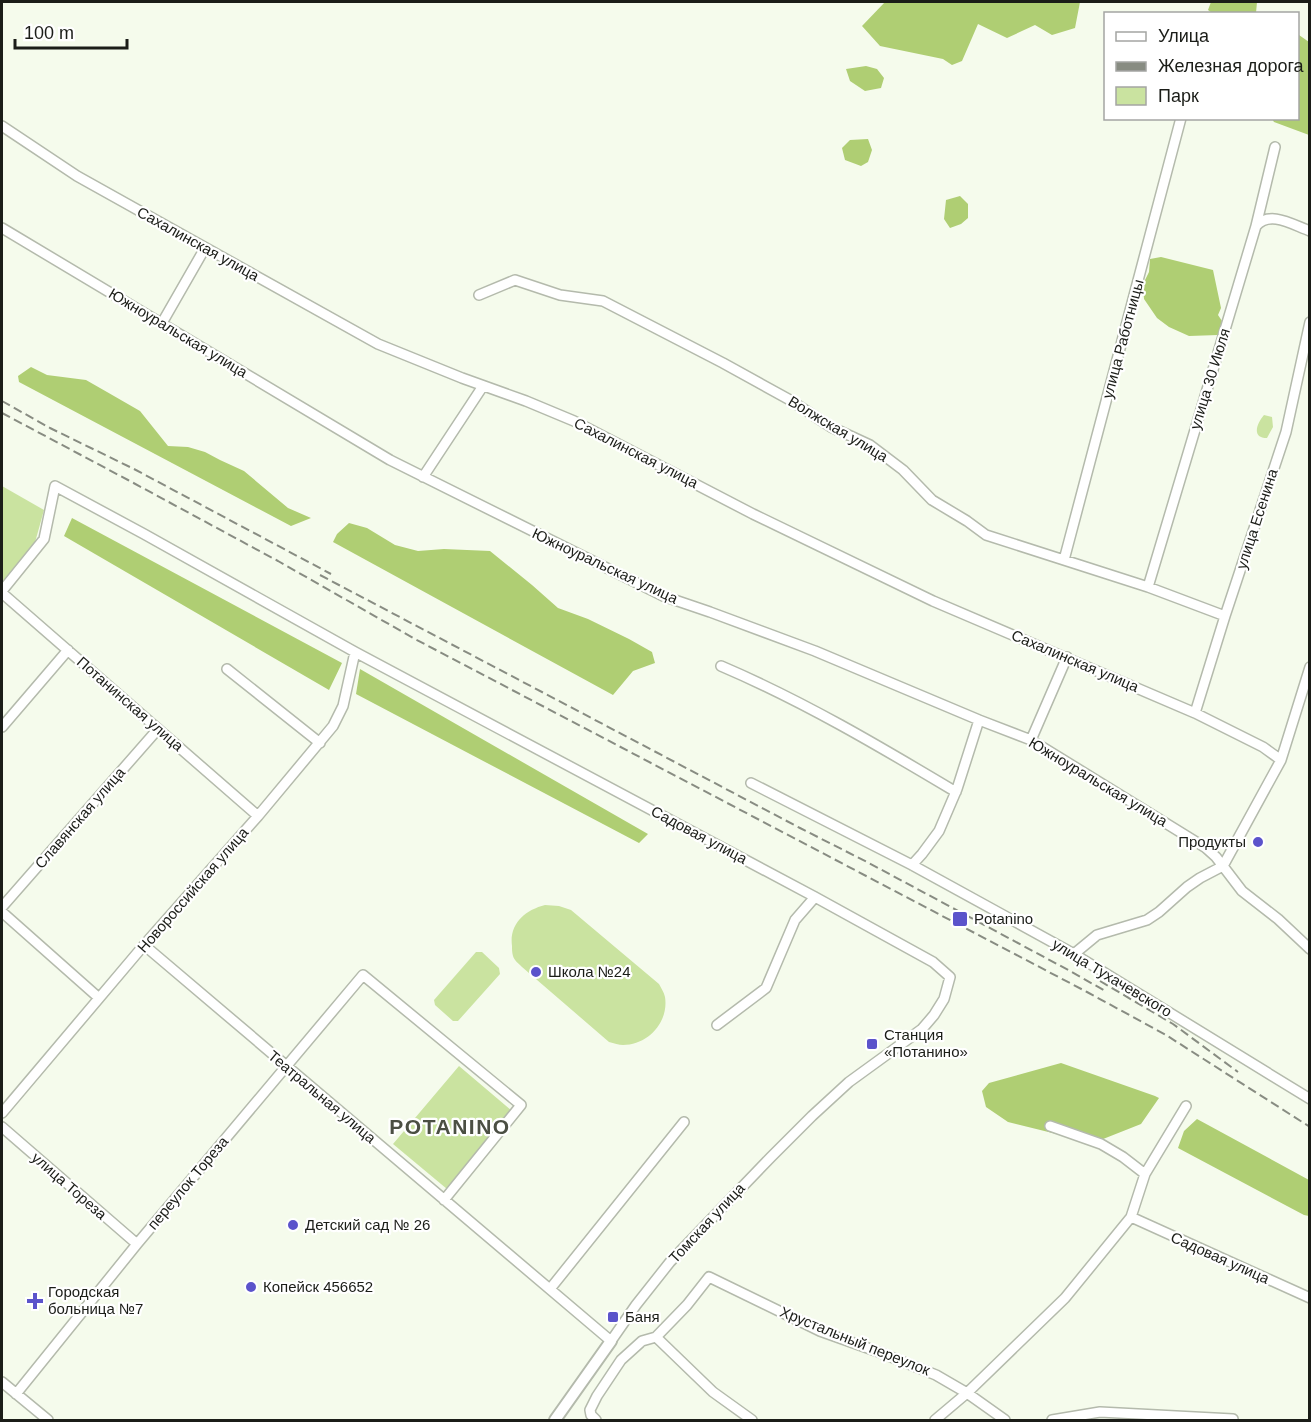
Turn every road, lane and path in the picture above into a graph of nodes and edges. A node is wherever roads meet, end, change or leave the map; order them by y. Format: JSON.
{"nodes":[{"id":1,"x":1180,"y":120,"type":"edge"},
{"id":2,"x":2,"y":126,"type":"edge"},
{"id":3,"x":1275,"y":147,"type":"dead end"},
{"id":4,"x":1256,"y":226,"type":"junction"},
{"id":5,"x":2,"y":228,"type":"edge"},
{"id":6,"x":1310,"y":231,"type":"edge"},
{"id":7,"x":205,"y":248,"type":"junction"},
{"id":8,"x":478,"y":296,"type":"dead end"},
{"id":9,"x":1310,"y":322,"type":"edge"},
{"id":10,"x":162,"y":323,"type":"junction"},
{"id":11,"x":483,"y":386,"type":"junction"},
{"id":12,"x":423,"y":477,"type":"junction"},
{"id":13,"x":1065,"y":560,"type":"junction"},
{"id":14,"x":1148,"y":587,"type":"junction"},
{"id":15,"x":2,"y":592,"type":"edge"},
{"id":16,"x":1224,"y":616,"type":"junction"},
{"id":17,"x":68,"y":650,"type":"junction"},
{"id":18,"x":355,"y":652,"type":"junction"},
{"id":19,"x":1066,"y":657,"type":"junction"},
{"id":20,"x":721,"y":666,"type":"dead end"},
{"id":21,"x":1310,"y":667,"type":"edge"},
{"id":22,"x":227,"y":669,"type":"dead end"},
{"id":23,"x":1195,"y":712,"type":"junction"},
{"id":24,"x":979,"y":720,"type":"junction"},
{"id":25,"x":2,"y":727,"type":"edge"},
{"id":26,"x":158,"y":729,"type":"junction"},
{"id":27,"x":1031,"y":740,"type":"junction"},
{"id":28,"x":320,"y":743,"type":"junction"},
{"id":29,"x":1281,"y":760,"type":"junction"},
{"id":30,"x":750,"y":783,"type":"dead end"},
{"id":31,"x":956,"y":792,"type":"junction"},
{"id":32,"x":258,"y":816,"type":"junction"},
{"id":33,"x":912,"y":865,"type":"junction"},
{"id":34,"x":1223,"y":866,"type":"junction"},
{"id":35,"x":815,"y":897,"type":"junction"},
{"id":36,"x":2,"y":906,"type":"edge"},
{"id":37,"x":2,"y":912,"type":"edge"},
{"id":38,"x":144,"y":945,"type":"junction"},
{"id":39,"x":1310,"y":950,"type":"edge"},
{"id":40,"x":1074,"y":954,"type":"junction"},
{"id":41,"x":99,"y":998,"type":"junction"},
{"id":42,"x":717,"y":1025,"type":"dead end"},
{"id":43,"x":889,"y":1052,"type":"joint"},
{"id":44,"x":286,"y":1066,"type":"junction"},
{"id":45,"x":1310,"y":1099,"type":"edge"},
{"id":46,"x":1186,"y":1106,"type":"dead end"},
{"id":47,"x":2,"y":1113,"type":"edge"},
{"id":48,"x":684,"y":1122,"type":"dead end"},
{"id":49,"x":1050,"y":1126,"type":"dead end"},
{"id":50,"x":2,"y":1127,"type":"edge"},
{"id":51,"x":1145,"y":1174,"type":"junction"},
{"id":52,"x":444,"y":1200,"type":"junction"},
{"id":53,"x":1131,"y":1217,"type":"junction"},
{"id":54,"x":137,"y":1244,"type":"junction"},
{"id":55,"x":550,"y":1289,"type":"junction"},
{"id":56,"x":1310,"y":1298,"type":"edge"},
{"id":57,"x":656,"y":1336,"type":"junction"},
{"id":58,"x":611,"y":1341,"type":"junction"},
{"id":59,"x":2,"y":1382,"type":"edge"},
{"id":60,"x":967,"y":1393,"type":"junction"},
{"id":61,"x":16,"y":1394,"type":"junction"},
{"id":62,"x":1233,"y":1419,"type":"dead end"},
{"id":63,"x":48,"y":1420,"type":"edge"},
{"id":64,"x":555,"y":1420,"type":"edge"},
{"id":65,"x":596,"y":1420,"type":"edge"},
{"id":66,"x":752,"y":1420,"type":"edge"},
{"id":67,"x":935,"y":1420,"type":"edge"},
{"id":68,"x":1005,"y":1420,"type":"edge"},
{"id":69,"x":1052,"y":1420,"type":"edge"}],
"edges":[{"from":1,"to":13,"type":"street","name":"улица Работницы"},
{"from":2,"to":7,"type":"street","name":"Сахалинская улица"},
{"from":3,"to":4,"type":"street","name":"улица 30 Июля"},
{"from":4,"to":6,"type":"street"},
{"from":4,"to":14,"type":"street","name":"улица 30 Июля"},
{"from":5,"to":10,"type":"street","name":"Южноуральская улица"},
{"from":7,"to":10,"type":"street"},
{"from":7,"to":11,"type":"street","name":"Сахалинская улица"},
{"from":8,"to":13,"type":"street","name":"Волжская улица"},
{"from":9,"to":16,"type":"street","name":"улица Есенина"},
{"from":10,"to":12,"type":"street","name":"Южноуральская улица"},
{"from":11,"to":12,"type":"street"},
{"from":11,"to":19,"type":"street","name":"Сахалинская улица"},
{"from":12,"to":24,"type":"street","name":"Южноуральская улица"},
{"from":13,"to":14,"type":"street","name":"Волжская улица"},
{"from":14,"to":16,"type":"street","name":"Волжская улица"},
{"from":15,"to":17,"type":"street","name":"Потанинская улица"},
{"from":15,"to":18,"type":"street","name":"Садовая улица"},
{"from":16,"to":23,"type":"street","name":"улица Есенина"},
{"from":17,"to":25,"type":"street"},
{"from":17,"to":26,"type":"street","name":"Потанинская улица"},
{"from":18,"to":28,"type":"street","name":"Новороссийская улица"},
{"from":18,"to":35,"type":"street","name":"Садовая улица"},
{"from":19,"to":23,"type":"street","name":"Сахалинская улица"},
{"from":19,"to":27,"type":"street"},
{"from":20,"to":31,"type":"street"},
{"from":21,"to":29,"type":"street"},
{"from":22,"to":28,"type":"street"},
{"from":23,"to":29,"type":"street","name":"Сахалинская улица"},
{"from":24,"to":27,"type":"street","name":"Южноуральская улица"},
{"from":24,"to":31,"type":"street"},
{"from":26,"to":32,"type":"street","name":"Потанинская улица"},
{"from":26,"to":36,"type":"street","name":"Славянская улица"},
{"from":27,"to":34,"type":"street","name":"Южноуральская улица"},
{"from":28,"to":32,"type":"street","name":"Новороссийская улица"},
{"from":29,"to":34,"type":"street"},
{"from":30,"to":33,"type":"street","name":"улица Тухачевского"},
{"from":31,"to":33,"type":"street"},
{"from":32,"to":38,"type":"street","name":"Новороссийская улица"},
{"from":33,"to":40,"type":"street","name":"улица Тухачевского"},
{"from":34,"to":39,"type":"street","name":"Южноуральская улица"},
{"from":34,"to":40,"type":"street"},
{"from":35,"to":42,"type":"street"},
{"from":35,"to":43,"type":"street","name":"Садовая улица"},
{"from":37,"to":41,"type":"street"},
{"from":38,"to":41,"type":"street","name":"Новороссийская улица"},
{"from":38,"to":44,"type":"street","name":"Театральная улица"},
{"from":40,"to":45,"type":"street","name":"улица Тухачевского"},
{"from":41,"to":47,"type":"street","name":"Новороссийская улица"},
{"from":43,"to":58,"type":"street","name":"Томская улица"},
{"from":44,"to":52,"type":"street","name":"Театральная улица"},
{"from":44,"to":52,"type":"street","name":"переулок Тореза"},
{"from":44,"to":54,"type":"street","name":"переулок Тореза"},
{"from":46,"to":51,"type":"street"},
{"from":48,"to":55,"type":"street"},
{"from":49,"to":51,"type":"street"},
{"from":50,"to":54,"type":"street","name":"улица Тореза"},
{"from":51,"to":53,"type":"street"},
{"from":52,"to":55,"type":"street","name":"Театральная улица"},
{"from":53,"to":56,"type":"street","name":"Садовая улица"},
{"from":53,"to":60,"type":"street"},
{"from":54,"to":61,"type":"street","name":"переулок Тореза"},
{"from":55,"to":58,"type":"street","name":"Театральная улица"},
{"from":57,"to":60,"type":"street","name":"Хрустальный переулок"},
{"from":57,"to":65,"type":"street"},
{"from":57,"to":66,"type":"street"},
{"from":58,"to":64,"type":"street","name":"Томская улица"},
{"from":59,"to":61,"type":"street"},
{"from":60,"to":67,"type":"street"},
{"from":60,"to":68,"type":"street","name":"Хрустальный переулок"},
{"from":61,"to":63,"type":"street"},
{"from":62,"to":69,"type":"street"}]}
